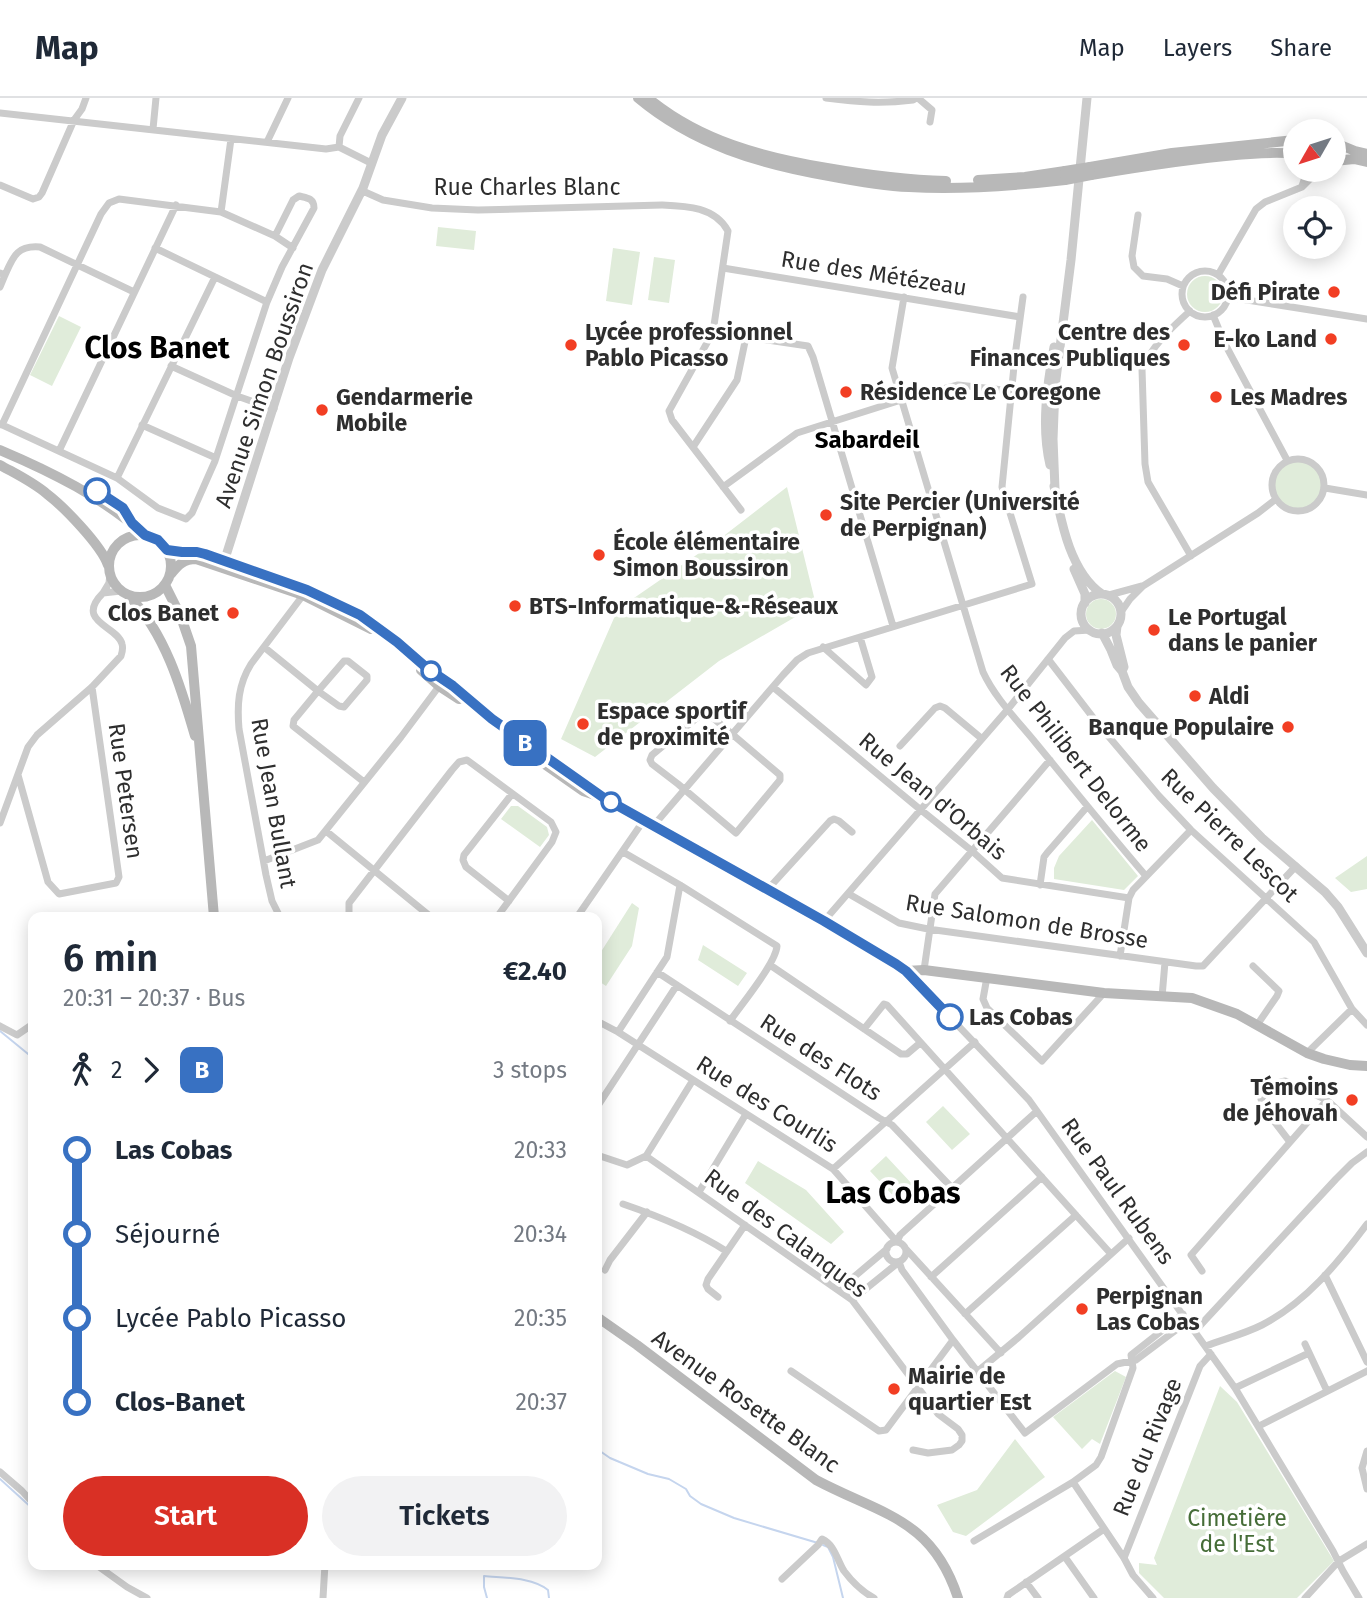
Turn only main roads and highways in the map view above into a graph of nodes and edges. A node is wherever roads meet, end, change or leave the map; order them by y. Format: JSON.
{"nodes":[{"id":1,"x":638,"y":98,"type":"edge"},
{"id":2,"x":648,"y":98,"type":"edge"},
{"id":3,"x":1283,"y":141,"type":"edge"},
{"id":4,"x":1346,"y":143,"type":"edge"},
{"id":5,"x":1283,"y":154,"type":"edge"},
{"id":6,"x":1367,"y":154,"type":"edge"},
{"id":7,"x":1346,"y":160,"type":"edge"},
{"id":8,"x":1367,"y":162,"type":"edge"},
{"id":9,"x":1091,"y":171,"type":"junction"},
{"id":10,"x":1065,"y":175,"type":"junction"},
{"id":11,"x":0,"y":450,"type":"edge"},
{"id":12,"x":0,"y":464,"type":"edge"},
{"id":13,"x":0,"y":470,"type":"edge"},
{"id":14,"x":55,"y":502,"type":"junction"},
{"id":15,"x":145,"y":535,"type":"junction"},
{"id":16,"x":167,"y":550,"type":"junction"},
{"id":17,"x":109,"y":570,"type":"junction"},
{"id":18,"x":168,"y":579,"type":"junction"},
{"id":19,"x":305,"y":592,"type":"junction"},
{"id":20,"x":125,"y":593,"type":"junction"},
{"id":21,"x":200,"y":757,"type":"junction"},
{"id":22,"x":214,"y":912,"type":"edge"},
{"id":23,"x":1367,"y":1066,"type":"edge"},
{"id":24,"x":602,"y":1321,"type":"edge"},
{"id":25,"x":958,"y":1598,"type":"edge"}],
"edges":[{"from":1,"to":10,"type":"main road"},
{"from":2,"to":10,"type":"main road"},
{"from":3,"to":9,"type":"main road"},
{"from":4,"to":6,"type":"main road"},
{"from":5,"to":9,"type":"main road"},
{"from":7,"to":8,"type":"main road"},
{"from":9,"to":10,"type":"main road","bridge":true},
{"from":11,"to":15,"type":"main road"},
{"from":12,"to":14,"type":"main road"},
{"from":13,"to":14,"type":"main road"},
{"from":14,"to":17,"type":"main road"},
{"from":15,"to":16,"type":"main road"},
{"from":15,"to":17,"type":"main road"},
{"from":16,"to":18,"type":"main road"},
{"from":16,"to":19,"type":"main road"},
{"from":17,"to":20,"type":"main road"},
{"from":18,"to":19,"type":"main road"},
{"from":18,"to":20,"type":"main road"},
{"from":18,"to":21,"type":"main road"},
{"from":19,"to":23,"type":"main road"},
{"from":20,"to":21,"type":"main road"},
{"from":21,"to":22,"type":"main road"},
{"from":24,"to":25,"type":"main road","name":"Avenue Rosette Blanc"}]}
